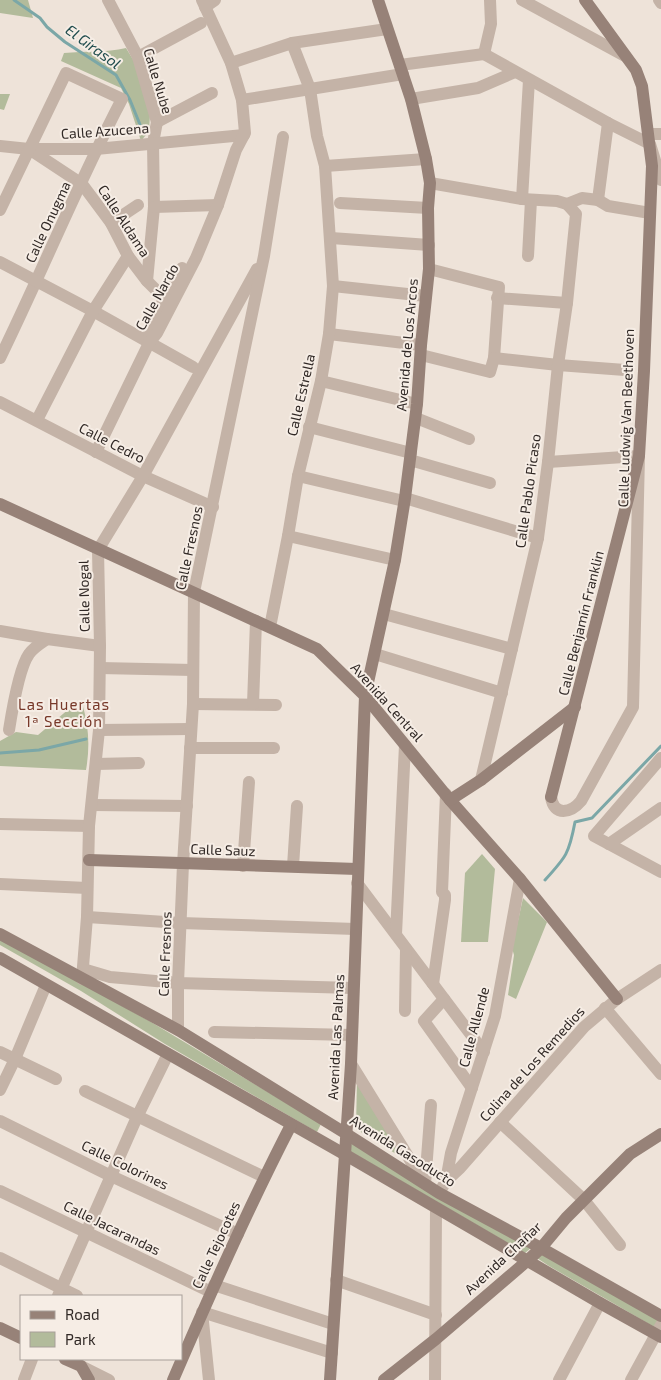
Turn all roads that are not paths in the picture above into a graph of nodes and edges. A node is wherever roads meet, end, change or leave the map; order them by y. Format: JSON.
{"nodes":[{"id":1,"x":380,"y":0,"type":"edge"},
{"id":2,"x":490,"y":0,"type":"edge"},
{"id":3,"x":522,"y":0,"type":"edge"},
{"id":4,"x":584,"y":0,"type":"edge"},
{"id":5,"x":113,"y":2,"type":"edge"},
{"id":6,"x":207,"y":2,"type":"edge"},
{"id":7,"x":201,"y":23,"type":"dead end"},
{"id":8,"x":387,"y":29,"type":"junction"},
{"id":9,"x":292,"y":43,"type":"junction"},
{"id":10,"x":484,"y":54,"type":"junction"},
{"id":11,"x":625,"y":56,"type":"junction"},
{"id":12,"x":138,"y":57,"type":"junction"},
{"id":13,"x":231,"y":63,"type":"junction"},
{"id":14,"x":402,"y":70,"type":"junction"},
{"id":15,"x":516,"y":72,"type":"junction"},
{"id":16,"x":529,"y":80,"type":"junction"},
{"id":17,"x":310,"y":89,"type":"junction"},
{"id":18,"x":212,"y":93,"type":"dead end"},
{"id":19,"x":411,"y":99,"type":"junction"},
{"id":20,"x":242,"y":100,"type":"junction"},
{"id":21,"x":156,"y":122,"type":"junction"},
{"id":22,"x":608,"y":123,"type":"junction"},
{"id":23,"x":244,"y":134,"type":"junction"},
{"id":24,"x":653,"y":137,"type":"edge"},
{"id":25,"x":283,"y":138,"type":"dead end"},
{"id":26,"x":153,"y":143,"type":"junction"},
{"id":27,"x":0,"y":146,"type":"edge"},
{"id":28,"x":29,"y":149,"type":"junction"},
{"id":29,"x":96,"y":149,"type":"junction"},
{"id":30,"x":426,"y":159,"type":"junction"},
{"id":31,"x":325,"y":166,"type":"junction"},
{"id":32,"x":661,"y":180,"type":"edge"},
{"id":33,"x":430,"y":183,"type":"junction"},
{"id":34,"x":82,"y":184,"type":"junction"},
{"id":35,"x":526,"y":200,"type":"junction"},
{"id":36,"x":598,"y":200,"type":"junction"},
{"id":37,"x":340,"y":203,"type":"dead end"},
{"id":38,"x":567,"y":204,"type":"junction"},
{"id":39,"x":138,"y":205,"type":"dead end"},
{"id":40,"x":218,"y":205,"type":"junction"},
{"id":41,"x":154,"y":206,"type":"junction"},
{"id":42,"x":428,"y":208,"type":"junction"},
{"id":43,"x":0,"y":210,"type":"edge"},
{"id":44,"x":650,"y":213,"type":"junction"},
{"id":45,"x":110,"y":223,"type":"junction"},
{"id":46,"x":331,"y":238,"type":"junction"},
{"id":47,"x":201,"y":242,"type":"junction"},
{"id":48,"x":430,"y":245,"type":"junction"},
{"id":49,"x":128,"y":256,"type":"junction"},
{"id":50,"x":264,"y":256,"type":"junction"},
{"id":51,"x":528,"y":256,"type":"dead end"},
{"id":52,"x":0,"y":262,"type":"edge"},
{"id":53,"x":429,"y":270,"type":"junction"},
{"id":54,"x":147,"y":281,"type":"junction"},
{"id":55,"x":37,"y":283,"type":"junction"},
{"id":56,"x":333,"y":286,"type":"junction"},
{"id":57,"x":498,"y":292,"type":"junction"},
{"id":58,"x":426,"y":296,"type":"junction"},
{"id":59,"x":164,"y":298,"type":"junction"},
{"id":60,"x":567,"y":303,"type":"junction"},
{"id":61,"x":93,"y":311,"type":"junction"},
{"id":62,"x":329,"y":334,"type":"junction"},
{"id":63,"x":148,"y":342,"type":"junction"},
{"id":64,"x":421,"y":350,"type":"junction"},
{"id":65,"x":0,"y":358,"type":"edge"},
{"id":66,"x":494,"y":358,"type":"junction"},
{"id":67,"x":558,"y":365,"type":"junction"},
{"id":68,"x":193,"y":367,"type":"dead end"},
{"id":69,"x":625,"y":370,"type":"dead end"},
{"id":70,"x":321,"y":381,"type":"junction"},
{"id":71,"x":0,"y":402,"type":"edge"},
{"id":72,"x":417,"y":404,"type":"junction"},
{"id":73,"x":416,"y":418,"type":"junction"},
{"id":74,"x":37,"y":420,"type":"junction"},
{"id":75,"x":310,"y":427,"type":"junction"},
{"id":76,"x":469,"y":439,"type":"dead end"},
{"id":77,"x":96,"y":452,"type":"junction"},
{"id":78,"x":411,"y":456,"type":"junction"},
{"id":79,"x":638,"y":456,"type":"junction"},
{"id":80,"x":548,"y":462,"type":"junction"},
{"id":81,"x":143,"y":476,"type":"junction"},
{"id":82,"x":298,"y":476,"type":"junction"},
{"id":83,"x":490,"y":483,"type":"dead end"},
{"id":84,"x":405,"y":499,"type":"junction"},
{"id":85,"x":0,"y":504,"type":"edge"},
{"id":86,"x":213,"y":507,"type":"junction"},
{"id":87,"x":288,"y":536,"type":"junction"},
{"id":88,"x":538,"y":538,"type":"junction"},
{"id":89,"x":98,"y":550,"type":"junction"},
{"id":90,"x":395,"y":560,"type":"junction"},
{"id":91,"x":194,"y":592,"type":"junction"},
{"id":92,"x":384,"y":614,"type":"junction"},
{"id":93,"x":256,"y":621,"type":"junction"},
{"id":94,"x":270,"y":627,"type":"junction"},
{"id":95,"x":0,"y":631,"type":"edge"},
{"id":96,"x":47,"y":639,"type":"junction"},
{"id":97,"x":100,"y":646,"type":"junction"},
{"id":98,"x":512,"y":649,"type":"junction"},
{"id":99,"x":375,"y":654,"type":"junction"},
{"id":100,"x":100,"y":668,"type":"junction"},
{"id":101,"x":193,"y":670,"type":"junction"},
{"id":102,"x":502,"y":693,"type":"junction"},
{"id":103,"x":366,"y":696,"type":"junction"},
{"id":104,"x":193,"y":704,"type":"junction"},
{"id":105,"x":253,"y":704,"type":"junction"},
{"id":106,"x":276,"y":705,"type":"dead end"},
{"id":107,"x":575,"y":706,"type":"junction"},
{"id":108,"x":191,"y":729,"type":"junction"},
{"id":109,"x":8,"y":730,"type":"dead end"},
{"id":110,"x":99,"y":730,"type":"junction"},
{"id":111,"x":405,"y":744,"type":"junction"},
{"id":112,"x":190,"y":748,"type":"junction"},
{"id":113,"x":274,"y":748,"type":"dead end"},
{"id":114,"x":661,"y":758,"type":"edge"},
{"id":115,"x":139,"y":763,"type":"dead end"},
{"id":116,"x":96,"y":764,"type":"junction"},
{"id":117,"x":480,"y":780,"type":"junction"},
{"id":118,"x":249,"y":782,"type":"dead end"},
{"id":119,"x":448,"y":797,"type":"junction"},
{"id":120,"x":551,"y":797,"type":"joint"},
{"id":121,"x":92,"y":805,"type":"junction"},
{"id":122,"x":186,"y":806,"type":"junction"},
{"id":123,"x":297,"y":806,"type":"dead end"},
{"id":124,"x":661,"y":808,"type":"edge"},
{"id":125,"x":0,"y":824,"type":"edge"},
{"id":126,"x":89,"y":826,"type":"junction"},
{"id":127,"x":609,"y":844,"type":"junction"},
{"id":128,"x":89,"y":860,"type":"junction"},
{"id":129,"x":183,"y":864,"type":"junction"},
{"id":130,"x":243,"y":866,"type":"junction"},
{"id":131,"x":293,"y":866,"type":"junction"},
{"id":132,"x":357,"y":869,"type":"junction"},
{"id":133,"x":661,"y":872,"type":"edge"},
{"id":134,"x":520,"y":879,"type":"junction"},
{"id":135,"x":357,"y":883,"type":"junction"},
{"id":136,"x":0,"y":884,"type":"edge"},
{"id":137,"x":87,"y":888,"type":"junction"},
{"id":138,"x":87,"y":917,"type":"junction"},
{"id":139,"x":181,"y":923,"type":"junction"},
{"id":140,"x":356,"y":929,"type":"junction"},
{"id":141,"x":0,"y":934,"type":"edge"},
{"id":142,"x":396,"y":934,"type":"junction"},
{"id":143,"x":406,"y":948,"type":"junction"},
{"id":144,"x":0,"y":958,"type":"edge"},
{"id":145,"x":661,"y":970,"type":"edge"},
{"id":146,"x":82,"y":974,"type":"junction"},
{"id":147,"x":178,"y":983,"type":"junction"},
{"id":148,"x":433,"y":984,"type":"junction"},
{"id":149,"x":46,"y":985,"type":"junction"},
{"id":150,"x":353,"y":988,"type":"junction"},
{"id":151,"x":444,"y":999,"type":"junction"},
{"id":152,"x":617,"y":999,"type":"junction"},
{"id":153,"x":605,"y":1008,"type":"junction"},
{"id":154,"x":405,"y":1012,"type":"dead end"},
{"id":155,"x":178,"y":1030,"type":"junction"},
{"id":156,"x":214,"y":1032,"type":"dead end"},
{"id":157,"x":352,"y":1035,"type":"junction"},
{"id":158,"x":0,"y":1052,"type":"edge"},
{"id":159,"x":484,"y":1052,"type":"junction"},
{"id":160,"x":168,"y":1054,"type":"junction"},
{"id":161,"x":16,"y":1057,"type":"junction"},
{"id":162,"x":350,"y":1064,"type":"junction"},
{"id":163,"x":661,"y":1074,"type":"edge"},
{"id":164,"x":56,"y":1076,"type":"dead end"},
{"id":165,"x":472,"y":1088,"type":"junction"},
{"id":166,"x":0,"y":1090,"type":"edge"},
{"id":167,"x":85,"y":1092,"type":"dead end"},
{"id":168,"x":432,"y":1104,"type":"dead end"},
{"id":169,"x":137,"y":1117,"type":"junction"},
{"id":170,"x":0,"y":1121,"type":"edge"},
{"id":171,"x":500,"y":1122,"type":"junction"},
{"id":172,"x":291,"y":1125,"type":"junction"},
{"id":173,"x":345,"y":1133,"type":"junction"},
{"id":174,"x":661,"y":1134,"type":"edge"},
{"id":175,"x":344,"y":1154,"type":"junction"},
{"id":176,"x":111,"y":1176,"type":"junction"},
{"id":177,"x":264,"y":1177,"type":"junction"},
{"id":178,"x":446,"y":1181,"type":"junction"},
{"id":179,"x":425,"y":1184,"type":"junction"},
{"id":180,"x":0,"y":1191,"type":"edge"},
{"id":181,"x":440,"y":1193,"type":"junction"},
{"id":182,"x":584,"y":1200,"type":"junction"},
{"id":183,"x":436,"y":1209,"type":"junction"},
{"id":184,"x":86,"y":1232,"type":"junction"},
{"id":185,"x":238,"y":1234,"type":"junction"},
{"id":186,"x":620,"y":1245,"type":"dead end"},
{"id":187,"x":541,"y":1248,"type":"junction"},
{"id":188,"x":0,"y":1258,"type":"edge"},
{"id":189,"x":527,"y":1260,"type":"junction"},
{"id":190,"x":336,"y":1280,"type":"junction"},
{"id":191,"x":213,"y":1288,"type":"junction"},
{"id":192,"x":60,"y":1292,"type":"edge"},
{"id":193,"x":73,"y":1295,"type":"edge"},
{"id":194,"x":600,"y":1304,"type":"junction"},
{"id":195,"x":202,"y":1312,"type":"junction"},
{"id":196,"x":436,"y":1315,"type":"junction"},
{"id":197,"x":661,"y":1316,"type":"edge"},
{"id":198,"x":333,"y":1324,"type":"junction"},
{"id":199,"x":0,"y":1328,"type":"edge"},
{"id":200,"x":659,"y":1332,"type":"edge"},
{"id":201,"x":20,"y":1338,"type":"edge"},
{"id":202,"x":436,"y":1339,"type":"junction"},
{"id":203,"x":183,"y":1351,"type":"edge"},
{"id":204,"x":332,"y":1353,"type":"junction"},
{"id":205,"x":32,"y":1360,"type":"edge"},
{"id":206,"x":67,"y":1360,"type":"edge"},
{"id":207,"x":180,"y":1360,"type":"edge"},
{"id":208,"x":81,"y":1366,"type":"junction"},
{"id":209,"x":24,"y":1380,"type":"edge"},
{"id":210,"x":89,"y":1380,"type":"edge"},
{"id":211,"x":109,"y":1380,"type":"edge"},
{"id":212,"x":173,"y":1380,"type":"edge"},
{"id":213,"x":209,"y":1380,"type":"edge"},
{"id":214,"x":330,"y":1380,"type":"edge"},
{"id":215,"x":384,"y":1380,"type":"edge"},
{"id":216,"x":435,"y":1380,"type":"edge"},
{"id":217,"x":559,"y":1380,"type":"edge"},
{"id":218,"x":631,"y":1380,"type":"edge"}],
"edges":[{"from":1,"to":8,"type":"street","name":"Avenida de Los Arcos"},
{"from":2,"to":10,"type":"street"},
{"from":3,"to":11,"type":"street"},
{"from":4,"to":11,"type":"street","name":"Calle Ludwig Van Beethoven"},
{"from":5,"to":12,"type":"street","name":"Calle Nube"},
{"from":6,"to":13,"type":"street"},
{"from":7,"to":12,"type":"street"},
{"from":8,"to":9,"type":"street"},
{"from":8,"to":14,"type":"street","name":"Avenida de Los Arcos"},
{"from":9,"to":13,"type":"street"},
{"from":9,"to":17,"type":"street","name":"Calle Estrella"},
{"from":10,"to":14,"type":"street"},
{"from":10,"to":15,"type":"street"},
{"from":11,"to":24,"type":"street","name":"Calle Ludwig Van Beethoven"},
{"from":12,"to":21,"type":"street","name":"Calle Nube"},
{"from":13,"to":20,"type":"street"},
{"from":14,"to":17,"type":"street"},
{"from":14,"to":19,"type":"street","name":"Avenida de Los Arcos"},
{"from":15,"to":16,"type":"street"},
{"from":15,"to":19,"type":"street"},
{"from":16,"to":22,"type":"street"},
{"from":16,"to":35,"type":"street"},
{"from":17,"to":20,"type":"street"},
{"from":17,"to":31,"type":"street","name":"Calle Estrella"},
{"from":18,"to":21,"type":"street"},
{"from":19,"to":30,"type":"street","name":"Avenida de Los Arcos"},
{"from":20,"to":23,"type":"street"},
{"from":21,"to":26,"type":"street","name":"Calle Nube"},
{"from":22,"to":24,"type":"street"},
{"from":22,"to":36,"type":"street"},
{"from":23,"to":26,"type":"street","name":"Calle Azucena"},
{"from":23,"to":40,"type":"street","name":"Calle Nardo"},
{"from":24,"to":32,"type":"street"},
{"from":24,"to":44,"type":"street","name":"Calle Ludwig Van Beethoven"},
{"from":25,"to":50,"type":"street","name":"Calle Fresnos"},
{"from":26,"to":29,"type":"street","name":"Calle Azucena"},
{"from":26,"to":41,"type":"street","name":"Calle Nube"},
{"from":27,"to":28,"type":"street","name":"Calle Aldama"},
{"from":28,"to":29,"type":"street","name":"Calle Azucena"},
{"from":28,"to":29,"type":"street","name":"Calle Onugma"},
{"from":28,"to":34,"type":"street","name":"Calle Aldama"},
{"from":28,"to":43,"type":"street"},
{"from":29,"to":34,"type":"street","name":"Calle Onugma"},
{"from":30,"to":31,"type":"street"},
{"from":30,"to":33,"type":"street","name":"Avenida de Los Arcos"},
{"from":31,"to":46,"type":"street","name":"Calle Estrella"},
{"from":33,"to":35,"type":"street"},
{"from":33,"to":42,"type":"street","name":"Avenida de Los Arcos"},
{"from":34,"to":45,"type":"street","name":"Calle Aldama"},
{"from":34,"to":55,"type":"street","name":"Calle Onugma"},
{"from":35,"to":38,"type":"street"},
{"from":35,"to":51,"type":"street"},
{"from":36,"to":38,"type":"street"},
{"from":36,"to":44,"type":"street"},
{"from":37,"to":42,"type":"street"},
{"from":38,"to":60,"type":"street","name":"Calle Pablo Picaso"},
{"from":39,"to":45,"type":"street"},
{"from":40,"to":41,"type":"street"},
{"from":40,"to":47,"type":"street","name":"Calle Nardo"},
{"from":41,"to":54,"type":"street","name":"Calle Nube"},
{"from":42,"to":48,"type":"street","name":"Avenida de Los Arcos"},
{"from":44,"to":79,"type":"street","name":"Calle Ludwig Van Beethoven"},
{"from":45,"to":49,"type":"street","name":"Calle Aldama"},
{"from":46,"to":48,"type":"street"},
{"from":46,"to":56,"type":"street","name":"Calle Estrella"},
{"from":47,"to":59,"type":"street","name":"Calle Nardo"},
{"from":47,"to":63,"type":"street","name":"Calle Nardo"},
{"from":48,"to":53,"type":"street","name":"Avenida de Los Arcos"},
{"from":49,"to":54,"type":"street","name":"Calle Aldama"},
{"from":49,"to":61,"type":"street"},
{"from":50,"to":81,"type":"street","name":"Calle Nogal"},
{"from":50,"to":86,"type":"street","name":"Calle Fresnos"},
{"from":52,"to":55,"type":"street"},
{"from":53,"to":57,"type":"street"},
{"from":53,"to":58,"type":"street","name":"Avenida de Los Arcos"},
{"from":54,"to":59,"type":"street","name":"Calle Aldama"},
{"from":55,"to":61,"type":"street"},
{"from":55,"to":65,"type":"street","name":"Calle Onugma"},
{"from":56,"to":58,"type":"street"},
{"from":56,"to":62,"type":"street","name":"Calle Estrella"},
{"from":57,"to":60,"type":"street"},
{"from":57,"to":66,"type":"street"},
{"from":58,"to":64,"type":"street","name":"Avenida de Los Arcos"},
{"from":59,"to":63,"type":"street","name":"Calle Nardo"},
{"from":60,"to":67,"type":"street","name":"Calle Pablo Picaso"},
{"from":61,"to":63,"type":"street"},
{"from":61,"to":74,"type":"street"},
{"from":62,"to":64,"type":"street"},
{"from":62,"to":70,"type":"street","name":"Calle Estrella"},
{"from":63,"to":68,"type":"street"},
{"from":63,"to":77,"type":"street"},
{"from":64,"to":66,"type":"street"},
{"from":64,"to":72,"type":"street","name":"Avenida de Los Arcos"},
{"from":66,"to":67,"type":"street"},
{"from":67,"to":69,"type":"street"},
{"from":67,"to":80,"type":"street","name":"Calle Pablo Picaso"},
{"from":70,"to":72,"type":"street"},
{"from":70,"to":75,"type":"street","name":"Calle Estrella"},
{"from":71,"to":74,"type":"street","name":"Calle Cedro"},
{"from":72,"to":73,"type":"street","name":"Avenida de Los Arcos"},
{"from":73,"to":76,"type":"street"},
{"from":73,"to":78,"type":"street","name":"Avenida de Los Arcos"},
{"from":74,"to":77,"type":"street","name":"Calle Cedro"},
{"from":75,"to":78,"type":"street"},
{"from":75,"to":82,"type":"street","name":"Calle Estrella"},
{"from":77,"to":81,"type":"street","name":"Calle Cedro"},
{"from":78,"to":83,"type":"street"},
{"from":78,"to":84,"type":"street","name":"Avenida de Los Arcos"},
{"from":79,"to":80,"type":"street"},
{"from":79,"to":107,"type":"street","name":"Calle Benjamín Franklin"},
{"from":79,"to":120,"type":"street","name":"Calle Ludwig Van Beethoven"},
{"from":80,"to":88,"type":"street","name":"Calle Pablo Picaso"},
{"from":81,"to":86,"type":"street","name":"Calle Cedro"},
{"from":81,"to":89,"type":"street","name":"Calle Nogal"},
{"from":82,"to":84,"type":"street"},
{"from":82,"to":87,"type":"street","name":"Calle Estrella"},
{"from":84,"to":88,"type":"street"},
{"from":84,"to":90,"type":"street","name":"Avenida de Los Arcos"},
{"from":85,"to":89,"type":"street","name":"Avenida Central"},
{"from":86,"to":91,"type":"street","name":"Calle Fresnos"},
{"from":87,"to":90,"type":"street"},
{"from":87,"to":94,"type":"street","name":"Calle Estrella"},
{"from":88,"to":98,"type":"street","name":"Calle Pablo Picaso"},
{"from":89,"to":91,"type":"street","name":"Avenida Central"},
{"from":89,"to":97,"type":"street","name":"Calle Nogal"},
{"from":90,"to":92,"type":"street","name":"Avenida de Los Arcos"},
{"from":91,"to":93,"type":"street","name":"Avenida Central"},
{"from":91,"to":101,"type":"street","name":"Calle Fresnos"},
{"from":92,"to":98,"type":"street"},
{"from":92,"to":99,"type":"street","name":"Avenida de Los Arcos"},
{"from":93,"to":94,"type":"street","name":"Avenida Central"},
{"from":93,"to":105,"type":"street"},
{"from":94,"to":103,"type":"street","name":"Avenida Central"},
{"from":95,"to":96,"type":"street"},
{"from":96,"to":97,"type":"street"},
{"from":96,"to":109,"type":"street"},
{"from":97,"to":100,"type":"street","name":"Calle Nogal"},
{"from":98,"to":102,"type":"street","name":"Calle Pablo Picaso"},
{"from":99,"to":102,"type":"street"},
{"from":99,"to":103,"type":"street","name":"Avenida de Los Arcos"},
{"from":100,"to":101,"type":"street"},
{"from":100,"to":110,"type":"street","name":"Calle Nogal"},
{"from":101,"to":104,"type":"street","name":"Calle Fresnos"},
{"from":102,"to":117,"type":"street","name":"Calle Pablo Picaso"},
{"from":103,"to":111,"type":"street","name":"Avenida Central"},
{"from":103,"to":132,"type":"street","name":"Avenida Las Palmas"},
{"from":104,"to":105,"type":"street"},
{"from":104,"to":108,"type":"street","name":"Calle Fresnos"},
{"from":105,"to":106,"type":"street"},
{"from":107,"to":117,"type":"street"},
{"from":107,"to":120,"type":"street","name":"Calle Benjamín Franklin"},
{"from":108,"to":110,"type":"street"},
{"from":108,"to":112,"type":"street","name":"Calle Fresnos"},
{"from":110,"to":116,"type":"street","name":"Calle Nogal"},
{"from":111,"to":119,"type":"street","name":"Avenida Central"},
{"from":111,"to":142,"type":"street"},
{"from":112,"to":113,"type":"street"},
{"from":112,"to":122,"type":"street","name":"Calle Fresnos"},
{"from":114,"to":127,"type":"street"},
{"from":115,"to":116,"type":"street"},
{"from":116,"to":121,"type":"street","name":"Calle Nogal"},
{"from":117,"to":119,"type":"street"},
{"from":118,"to":130,"type":"street"},
{"from":119,"to":134,"type":"street","name":"Avenida Central"},
{"from":119,"to":148,"type":"street"},
{"from":121,"to":122,"type":"street"},
{"from":121,"to":126,"type":"street","name":"Calle Nogal"},
{"from":122,"to":129,"type":"street","name":"Calle Fresnos"},
{"from":123,"to":131,"type":"street"},
{"from":124,"to":127,"type":"street"},
{"from":125,"to":126,"type":"street"},
{"from":126,"to":128,"type":"street","name":"Calle Nogal"},
{"from":127,"to":133,"type":"street"},
{"from":128,"to":129,"type":"street","name":"Calle Sauz"},
{"from":128,"to":137,"type":"street","name":"Calle Nogal"},
{"from":129,"to":130,"type":"street","name":"Calle Sauz"},
{"from":129,"to":139,"type":"street","name":"Calle Fresnos"},
{"from":130,"to":131,"type":"street","name":"Calle Sauz"},
{"from":131,"to":132,"type":"street","name":"Calle Sauz"},
{"from":132,"to":135,"type":"street","name":"Avenida Las Palmas"},
{"from":134,"to":152,"type":"street","name":"Avenida Central"},
{"from":134,"to":159,"type":"street","name":"Calle Allende"},
{"from":135,"to":140,"type":"street","name":"Avenida Las Palmas"},
{"from":135,"to":142,"type":"street"},
{"from":136,"to":137,"type":"street"},
{"from":137,"to":138,"type":"street","name":"Calle Nogal"},
{"from":138,"to":139,"type":"street"},
{"from":138,"to":146,"type":"street","name":"Calle Nogal"},
{"from":139,"to":140,"type":"street"},
{"from":139,"to":147,"type":"street","name":"Calle Fresnos"},
{"from":140,"to":150,"type":"street","name":"Avenida Las Palmas"},
{"from":141,"to":146,"type":"street","name":"Avenida Gasoducto"},
{"from":142,"to":143,"type":"street"},
{"from":143,"to":148,"type":"street"},
{"from":143,"to":154,"type":"street"},
{"from":144,"to":149,"type":"street"},
{"from":145,"to":152,"type":"street","name":"Colina de Los Remedios"},
{"from":146,"to":147,"type":"street"},
{"from":146,"to":155,"type":"street","name":"Avenida Gasoducto"},
{"from":147,"to":150,"type":"street"},
{"from":147,"to":155,"type":"street","name":"Calle Fresnos"},
{"from":148,"to":151,"type":"street"},
{"from":149,"to":160,"type":"street"},
{"from":149,"to":161,"type":"street"},
{"from":150,"to":157,"type":"street","name":"Avenida Las Palmas"},
{"from":151,"to":159,"type":"street"},
{"from":151,"to":165,"type":"street"},
{"from":152,"to":153,"type":"street","name":"Colina de Los Remedios"},
{"from":153,"to":163,"type":"street"},
{"from":153,"to":171,"type":"street","name":"Colina de Los Remedios"},
{"from":155,"to":173,"type":"street","name":"Avenida Gasoducto"},
{"from":156,"to":157,"type":"street"},
{"from":157,"to":162,"type":"street","name":"Avenida Las Palmas"},
{"from":158,"to":161,"type":"street"},
{"from":159,"to":165,"type":"street","name":"Calle Allende"},
{"from":160,"to":169,"type":"street"},
{"from":160,"to":172,"type":"street"},
{"from":161,"to":164,"type":"street"},
{"from":161,"to":166,"type":"street"},
{"from":162,"to":173,"type":"street","name":"Avenida Las Palmas"},
{"from":162,"to":179,"type":"street"},
{"from":165,"to":178,"type":"street","name":"Calle Allende"},
{"from":167,"to":169,"type":"street"},
{"from":168,"to":179,"type":"street"},
{"from":169,"to":176,"type":"street"},
{"from":169,"to":177,"type":"street"},
{"from":170,"to":176,"type":"street","name":"Calle Colorines"},
{"from":171,"to":178,"type":"street","name":"Colina de Los Remedios"},
{"from":171,"to":182,"type":"street"},
{"from":172,"to":175,"type":"street"},
{"from":172,"to":177,"type":"street","name":"Calle Tejocotes"},
{"from":173,"to":175,"type":"street","name":"Avenida Las Palmas"},
{"from":173,"to":179,"type":"street","name":"Avenida Gasoducto"},
{"from":174,"to":182,"type":"street","name":"Avenida Chañar"},
{"from":175,"to":183,"type":"street"},
{"from":175,"to":190,"type":"street","name":"Avenida Las Palmas"},
{"from":176,"to":184,"type":"street"},
{"from":176,"to":185,"type":"street","name":"Calle Colorines"},
{"from":177,"to":185,"type":"street","name":"Calle Tejocotes"},
{"from":178,"to":181,"type":"street","name":"Colina de Los Remedios"},
{"from":179,"to":181,"type":"street","name":"Avenida Gasoducto"},
{"from":180,"to":184,"type":"street","name":"Calle Jacarandas"},
{"from":181,"to":187,"type":"street","name":"Avenida Gasoducto"},
{"from":182,"to":186,"type":"street"},
{"from":182,"to":187,"type":"street","name":"Avenida Chañar"},
{"from":183,"to":189,"type":"street"},
{"from":183,"to":196,"type":"street"},
{"from":184,"to":191,"type":"street","name":"Calle Jacarandas"},
{"from":184,"to":192,"type":"street"},
{"from":185,"to":191,"type":"street","name":"Calle Tejocotes"},
{"from":187,"to":189,"type":"street","name":"Avenida Chañar"},
{"from":187,"to":197,"type":"street","name":"Avenida Gasoducto"},
{"from":188,"to":192,"type":"street"},
{"from":189,"to":194,"type":"street"},
{"from":189,"to":202,"type":"street","name":"Avenida Chañar"},
{"from":190,"to":196,"type":"street"},
{"from":190,"to":198,"type":"street","name":"Avenida Las Palmas"},
{"from":191,"to":195,"type":"street","name":"Calle Tejocotes"},
{"from":191,"to":198,"type":"street","name":"Calle Jacarandas"},
{"from":192,"to":193,"type":"street"},
{"from":194,"to":200,"type":"street"},
{"from":194,"to":217,"type":"street"},
{"from":195,"to":203,"type":"street","name":"Calle Tejocotes"},
{"from":195,"to":204,"type":"street"},
{"from":195,"to":213,"type":"street"},
{"from":196,"to":202,"type":"street"},
{"from":198,"to":204,"type":"street","name":"Avenida Las Palmas"},
{"from":199,"to":201,"type":"street"},
{"from":200,"to":218,"type":"street"},
{"from":202,"to":215,"type":"street","name":"Avenida Chañar"},
{"from":202,"to":216,"type":"street"},
{"from":204,"to":214,"type":"street","name":"Avenida Las Palmas"},
{"from":205,"to":209,"type":"street"},
{"from":206,"to":208,"type":"street"},
{"from":207,"to":212,"type":"street","name":"Calle Tejocotes"},
{"from":208,"to":210,"type":"street"},
{"from":208,"to":211,"type":"street"}]}
